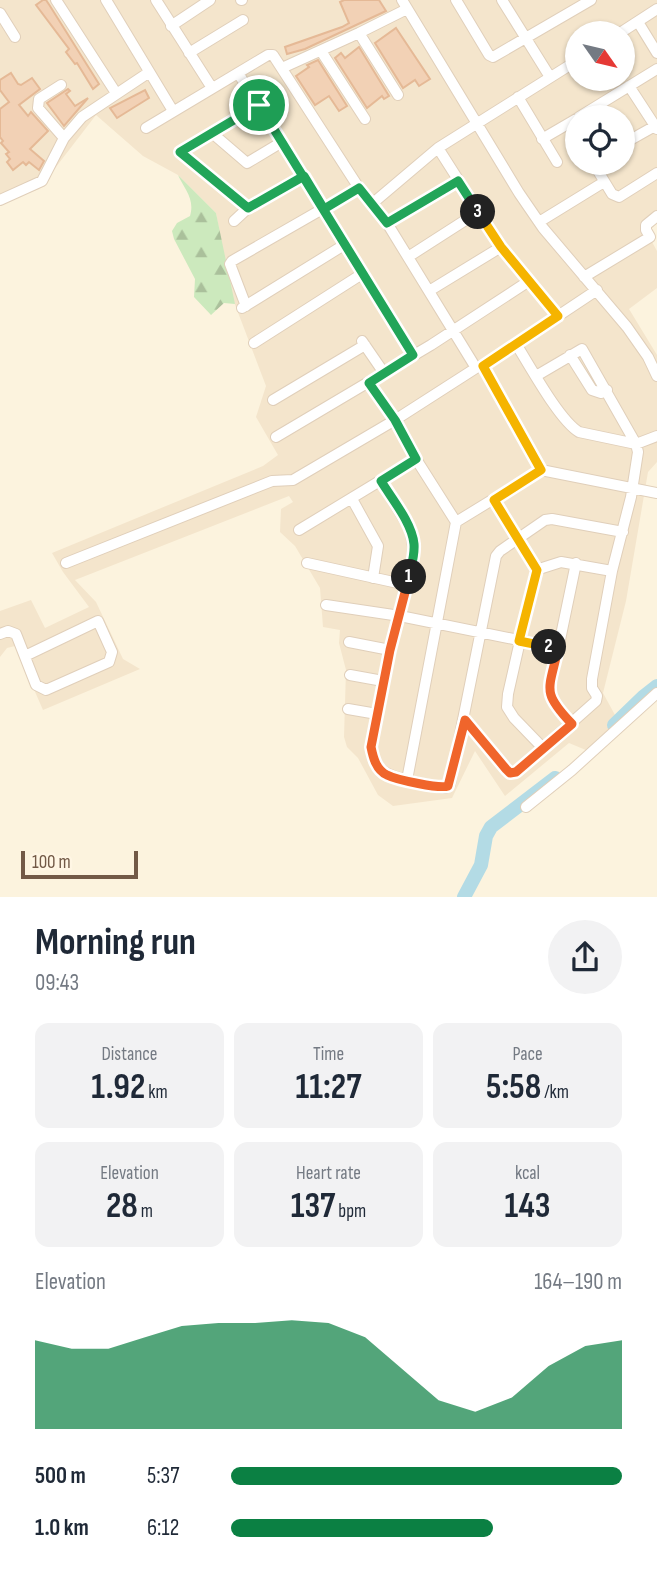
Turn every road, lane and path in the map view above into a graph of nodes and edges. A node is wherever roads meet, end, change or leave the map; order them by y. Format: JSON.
{"nodes":[{"id":1,"x":56,"y":0,"type":"edge"},
{"id":2,"x":106,"y":0,"type":"edge"},
{"id":3,"x":156,"y":0,"type":"edge"},
{"id":4,"x":456,"y":0,"type":"edge"},
{"id":5,"x":502,"y":0,"type":"edge"},
{"id":6,"x":566,"y":0,"type":"edge"},
{"id":7,"x":591,"y":0,"type":"edge"},
{"id":8,"x":202,"y":2,"type":"edge"},
{"id":9,"x":404,"y":4,"type":"edge"},
{"id":10,"x":657,"y":9,"type":"edge"},
{"id":11,"x":573,"y":12,"type":"junction"},
{"id":12,"x":0,"y":13,"type":"edge"},
{"id":13,"x":243,"y":20,"type":"dead end"},
{"id":14,"x":638,"y":22,"type":"junction"},
{"id":15,"x":635,"y":24,"type":"edge"},
{"id":16,"x":171,"y":26,"type":"junction"},
{"id":17,"x":359,"y":33,"type":"junction"},
{"id":18,"x":15,"y":37,"type":"dead end"},
{"id":19,"x":525,"y":38,"type":"junction"},
{"id":20,"x":321,"y":51,"type":"junction"},
{"id":21,"x":189,"y":53,"type":"junction"},
{"id":22,"x":657,"y":53,"type":"edge"},
{"id":23,"x":282,"y":68,"type":"junction"},
{"id":24,"x":565,"y":68,"type":"edge"},
{"id":25,"x":657,"y":69,"type":"edge"},
{"id":26,"x":148,"y":73,"type":"junction"},
{"id":27,"x":238,"y":73,"type":"junction"},
{"id":28,"x":550,"y":77,"type":"junction"},
{"id":29,"x":635,"y":82,"type":"edge"},
{"id":30,"x":61,"y":85,"type":"dead end"},
{"id":31,"x":212,"y":88,"type":"junction"},
{"id":32,"x":621,"y":91,"type":"edge"},
{"id":33,"x":632,"y":91,"type":"edge"},
{"id":34,"x":116,"y":93,"type":"junction"},
{"id":35,"x":398,"y":95,"type":"dead end"},
{"id":36,"x":518,"y":97,"type":"junction"},
{"id":37,"x":259,"y":105,"type":"junction"},
{"id":38,"x":600,"y":105,"type":"edge"},
{"id":39,"x":173,"y":111,"type":"junction"},
{"id":40,"x":365,"y":119,"type":"dead end"},
{"id":41,"x":477,"y":123,"type":"junction"},
{"id":42,"x":565,"y":126,"type":"edge"},
{"id":43,"x":656,"y":127,"type":"edge"},
{"id":44,"x":146,"y":128,"type":"dead end"},
{"id":45,"x":212,"y":132,"type":"junction"},
{"id":46,"x":64,"y":138,"type":"junction"},
{"id":47,"x":635,"y":138,"type":"edge"},
{"id":48,"x":542,"y":139,"type":"junction"},
{"id":49,"x":282,"y":142,"type":"junction"},
{"id":50,"x":438,"y":148,"type":"junction"},
{"id":51,"x":557,"y":162,"type":"dead end"},
{"id":52,"x":657,"y":173,"type":"edge"},
{"id":53,"x":600,"y":175,"type":"edge"},
{"id":54,"x":304,"y":176,"type":"junction"},
{"id":55,"x":458,"y":181,"type":"junction"},
{"id":56,"x":604,"y":182,"type":"junction"},
{"id":57,"x":359,"y":188,"type":"junction"},
{"id":58,"x":1,"y":199,"type":"edge"},
{"id":59,"x":373,"y":203,"type":"junction"},
{"id":60,"x":248,"y":208,"type":"junction"},
{"id":61,"x":324,"y":209,"type":"junction"},
{"id":62,"x":478,"y":212,"type":"junction"},
{"id":63,"x":657,"y":216,"type":"edge"},
{"id":64,"x":234,"y":220,"type":"dead end"},
{"id":65,"x":539,"y":222,"type":"junction"},
{"id":66,"x":387,"y":223,"type":"junction"},
{"id":67,"x":650,"y":237,"type":"junction"},
{"id":68,"x":344,"y":245,"type":"junction"},
{"id":69,"x":657,"y":246,"type":"edge"},
{"id":70,"x":501,"y":247,"type":"junction"},
{"id":71,"x":408,"y":257,"type":"junction"},
{"id":72,"x":362,"y":274,"type":"junction"},
{"id":73,"x":584,"y":277,"type":"junction"},
{"id":74,"x":529,"y":281,"type":"junction"},
{"id":75,"x":597,"y":290,"type":"junction"},
{"id":76,"x":429,"y":291,"type":"junction"},
{"id":77,"x":558,"y":316,"type":"junction"},
{"id":78,"x":452,"y":330,"type":"junction"},
{"id":79,"x":254,"y":343,"type":"dead end"},
{"id":80,"x":516,"y":344,"type":"junction"},
{"id":81,"x":413,"y":355,"type":"junction"},
{"id":82,"x":480,"y":367,"type":"junction"},
{"id":83,"x":384,"y":373,"type":"junction"},
{"id":84,"x":536,"y":376,"type":"junction"},
{"id":85,"x":657,"y":376,"type":"edge"},
{"id":86,"x":369,"y":383,"type":"junction"},
{"id":87,"x":273,"y":400,"type":"dead end"},
{"id":88,"x":395,"y":420,"type":"junction"},
{"id":89,"x":657,"y":436,"type":"edge"},
{"id":90,"x":276,"y":437,"type":"dead end"},
{"id":91,"x":636,"y":444,"type":"junction"},
{"id":92,"x":416,"y":459,"type":"junction"},
{"id":93,"x":541,"y":470,"type":"junction"},
{"id":94,"x":381,"y":481,"type":"junction"},
{"id":95,"x":632,"y":487,"type":"junction"},
{"id":96,"x":657,"y":493,"type":"edge"},
{"id":97,"x":352,"y":499,"type":"junction"},
{"id":98,"x":494,"y":500,"type":"junction"},
{"id":99,"x":456,"y":522,"type":"junction"},
{"id":100,"x":299,"y":530,"type":"dead end"},
{"id":101,"x":623,"y":532,"type":"junction"},
{"id":102,"x":518,"y":537,"type":"junction"},
{"id":103,"x":66,"y":563,"type":"dead end"},
{"id":104,"x":307,"y":563,"type":"dead end"},
{"id":105,"x":576,"y":563,"type":"junction"},
{"id":106,"x":537,"y":570,"type":"junction"},
{"id":107,"x":612,"y":571,"type":"junction"},
{"id":108,"x":373,"y":578,"type":"junction"},
{"id":109,"x":407,"y":585,"type":"junction"},
{"id":110,"x":326,"y":605,"type":"dead end"},
{"id":111,"x":400,"y":616,"type":"junction"},
{"id":112,"x":438,"y":624,"type":"junction"},
{"id":113,"x":0,"y":634,"type":"edge"},
{"id":114,"x":480,"y":634,"type":"junction"},
{"id":115,"x":519,"y":641,"type":"junction"},
{"id":116,"x":349,"y":642,"type":"dead end"},
{"id":117,"x":558,"y":649,"type":"junction"},
{"id":118,"x":390,"y":650,"type":"junction"},
{"id":119,"x":25,"y":656,"type":"junction"},
{"id":120,"x":350,"y":675,"type":"dead end"},
{"id":121,"x":383,"y":681,"type":"junction"},
{"id":122,"x":657,"y":693,"type":"edge"},
{"id":123,"x":348,"y":709,"type":"dead end"},
{"id":124,"x":377,"y":714,"type":"junction"},
{"id":125,"x":465,"y":720,"type":"junction"},
{"id":126,"x":572,"y":724,"type":"junction"},
{"id":127,"x":542,"y":747,"type":"junction"},
{"id":128,"x":407,"y":780,"type":"junction"},
{"id":129,"x":526,"y":807,"type":"dead end"}],
"edges":[{"from":1,"to":34,"type":"street"},
{"from":2,"to":26,"type":"street"},
{"from":3,"to":16,"type":"street"},
{"from":4,"to":19,"type":"street"},
{"from":5,"to":19,"type":"street"},
{"from":6,"to":11,"type":"street"},
{"from":7,"to":11,"type":"street"},
{"from":8,"to":16,"type":"street"},
{"from":9,"to":17,"type":"street"},
{"from":9,"to":41,"type":"street"},
{"from":10,"to":14,"type":"street"},
{"from":11,"to":19,"type":"street"},
{"from":12,"to":18,"type":"street"},
{"from":13,"to":21,"type":"street"},
{"from":14,"to":15,"type":"street"},
{"from":14,"to":22,"type":"street"},
{"from":16,"to":21,"type":"street"},
{"from":17,"to":20,"type":"street"},
{"from":17,"to":35,"type":"street"},
{"from":19,"to":28,"type":"street"},
{"from":20,"to":23,"type":"street"},
{"from":20,"to":40,"type":"street"},
{"from":21,"to":31,"type":"street"},
{"from":23,"to":27,"type":"street"},
{"from":23,"to":57,"type":"street"},
{"from":24,"to":28,"type":"street"},
{"from":25,"to":29,"type":"street"},
{"from":26,"to":34,"type":"street"},
{"from":26,"to":39,"type":"street"},
{"from":27,"to":31,"type":"street"},
{"from":27,"to":37,"type":"street"},
{"from":28,"to":36,"type":"street"},
{"from":30,"to":46,"type":"street"},
{"from":31,"to":39,"type":"street"},
{"from":32,"to":38,"type":"street"},
{"from":33,"to":43,"type":"street"},
{"from":34,"to":46,"type":"street"},
{"from":36,"to":41,"type":"street"},
{"from":36,"to":48,"type":"street"},
{"from":37,"to":45,"type":"street"},
{"from":37,"to":49,"type":"street"},
{"from":39,"to":44,"type":"street"},
{"from":41,"to":50,"type":"street"},
{"from":41,"to":65,"type":"street"},
{"from":42,"to":48,"type":"street"},
{"from":43,"to":47,"type":"street"},
{"from":45,"to":49,"type":"street"},
{"from":45,"to":60,"type":"street"},
{"from":46,"to":58,"type":"street"},
{"from":48,"to":51,"type":"street"},
{"from":49,"to":54,"type":"street"},
{"from":50,"to":55,"type":"street"},
{"from":50,"to":59,"type":"street"},
{"from":52,"to":56,"type":"street"},
{"from":53,"to":56,"type":"street"},
{"from":54,"to":60,"type":"street"},
{"from":54,"to":61,"type":"street"},
{"from":55,"to":62,"type":"street"},
{"from":55,"to":66,"type":"street"},
{"from":56,"to":65,"type":"street"},
{"from":57,"to":59,"type":"street"},
{"from":57,"to":61,"type":"street"},
{"from":59,"to":66,"type":"street"},
{"from":60,"to":64,"type":"street"},
{"from":61,"to":68,"type":"street"},
{"from":61,"to":68,"type":"street"},
{"from":62,"to":70,"type":"street"},
{"from":62,"to":71,"type":"street"},
{"from":63,"to":67,"type":"street"},
{"from":65,"to":73,"type":"street"},
{"from":66,"to":71,"type":"street"},
{"from":67,"to":69,"type":"street"},
{"from":67,"to":73,"type":"street"},
{"from":68,"to":72,"type":"street"},
{"from":70,"to":74,"type":"street"},
{"from":70,"to":76,"type":"street"},
{"from":71,"to":76,"type":"street"},
{"from":72,"to":79,"type":"street"},
{"from":72,"to":81,"type":"street"},
{"from":73,"to":75,"type":"street"},
{"from":74,"to":77,"type":"street"},
{"from":74,"to":78,"type":"street"},
{"from":75,"to":77,"type":"street"},
{"from":75,"to":85,"type":"street"},
{"from":76,"to":78,"type":"street"},
{"from":77,"to":80,"type":"street"},
{"from":78,"to":81,"type":"street"},
{"from":78,"to":82,"type":"street"},
{"from":80,"to":82,"type":"street"},
{"from":80,"to":84,"type":"street"},
{"from":81,"to":83,"type":"street"},
{"from":82,"to":88,"type":"street"},
{"from":82,"to":93,"type":"street"},
{"from":83,"to":86,"type":"street"},
{"from":83,"to":87,"type":"street"},
{"from":84,"to":91,"type":"street"},
{"from":84,"to":91,"type":"street"},
{"from":86,"to":88,"type":"street"},
{"from":86,"to":90,"type":"street"},
{"from":88,"to":92,"type":"street"},
{"from":88,"to":103,"type":"street"},
{"from":89,"to":91,"type":"street"},
{"from":91,"to":95,"type":"street"},
{"from":92,"to":94,"type":"street"},
{"from":92,"to":99,"type":"street"},
{"from":93,"to":95,"type":"street"},
{"from":93,"to":98,"type":"street"},
{"from":94,"to":97,"type":"street"},
{"from":94,"to":109,"type":"street"},
{"from":95,"to":96,"type":"street"},
{"from":95,"to":101,"type":"street"},
{"from":97,"to":100,"type":"street"},
{"from":97,"to":108,"type":"street"},
{"from":98,"to":99,"type":"street"},
{"from":98,"to":102,"type":"street"},
{"from":99,"to":112,"type":"street"},
{"from":101,"to":102,"type":"street"},
{"from":101,"to":107,"type":"street"},
{"from":102,"to":106,"type":"street"},
{"from":102,"to":114,"type":"street"},
{"from":104,"to":108,"type":"street"},
{"from":105,"to":106,"type":"street"},
{"from":105,"to":107,"type":"street"},
{"from":105,"to":117,"type":"street"},
{"from":106,"to":115,"type":"street"},
{"from":107,"to":126,"type":"street"},
{"from":108,"to":109,"type":"street"},
{"from":109,"to":111,"type":"street"},
{"from":110,"to":111,"type":"street"},
{"from":111,"to":112,"type":"street"},
{"from":111,"to":118,"type":"street"},
{"from":112,"to":114,"type":"street"},
{"from":112,"to":128,"type":"street"},
{"from":113,"to":119,"type":"street"},
{"from":114,"to":115,"type":"street"},
{"from":114,"to":125,"type":"street"},
{"from":115,"to":117,"type":"street"},
{"from":115,"to":127,"type":"street"},
{"from":116,"to":118,"type":"street"},
{"from":117,"to":126,"type":"street"},
{"from":118,"to":121,"type":"street"},
{"from":119,"to":119,"type":"street"},
{"from":120,"to":121,"type":"street"},
{"from":121,"to":124,"type":"street"},
{"from":122,"to":129,"type":"street"},
{"from":123,"to":124,"type":"street"},
{"from":124,"to":128,"type":"street"},
{"from":125,"to":127,"type":"street"},
{"from":125,"to":128,"type":"street"},
{"from":126,"to":127,"type":"street"}]}
